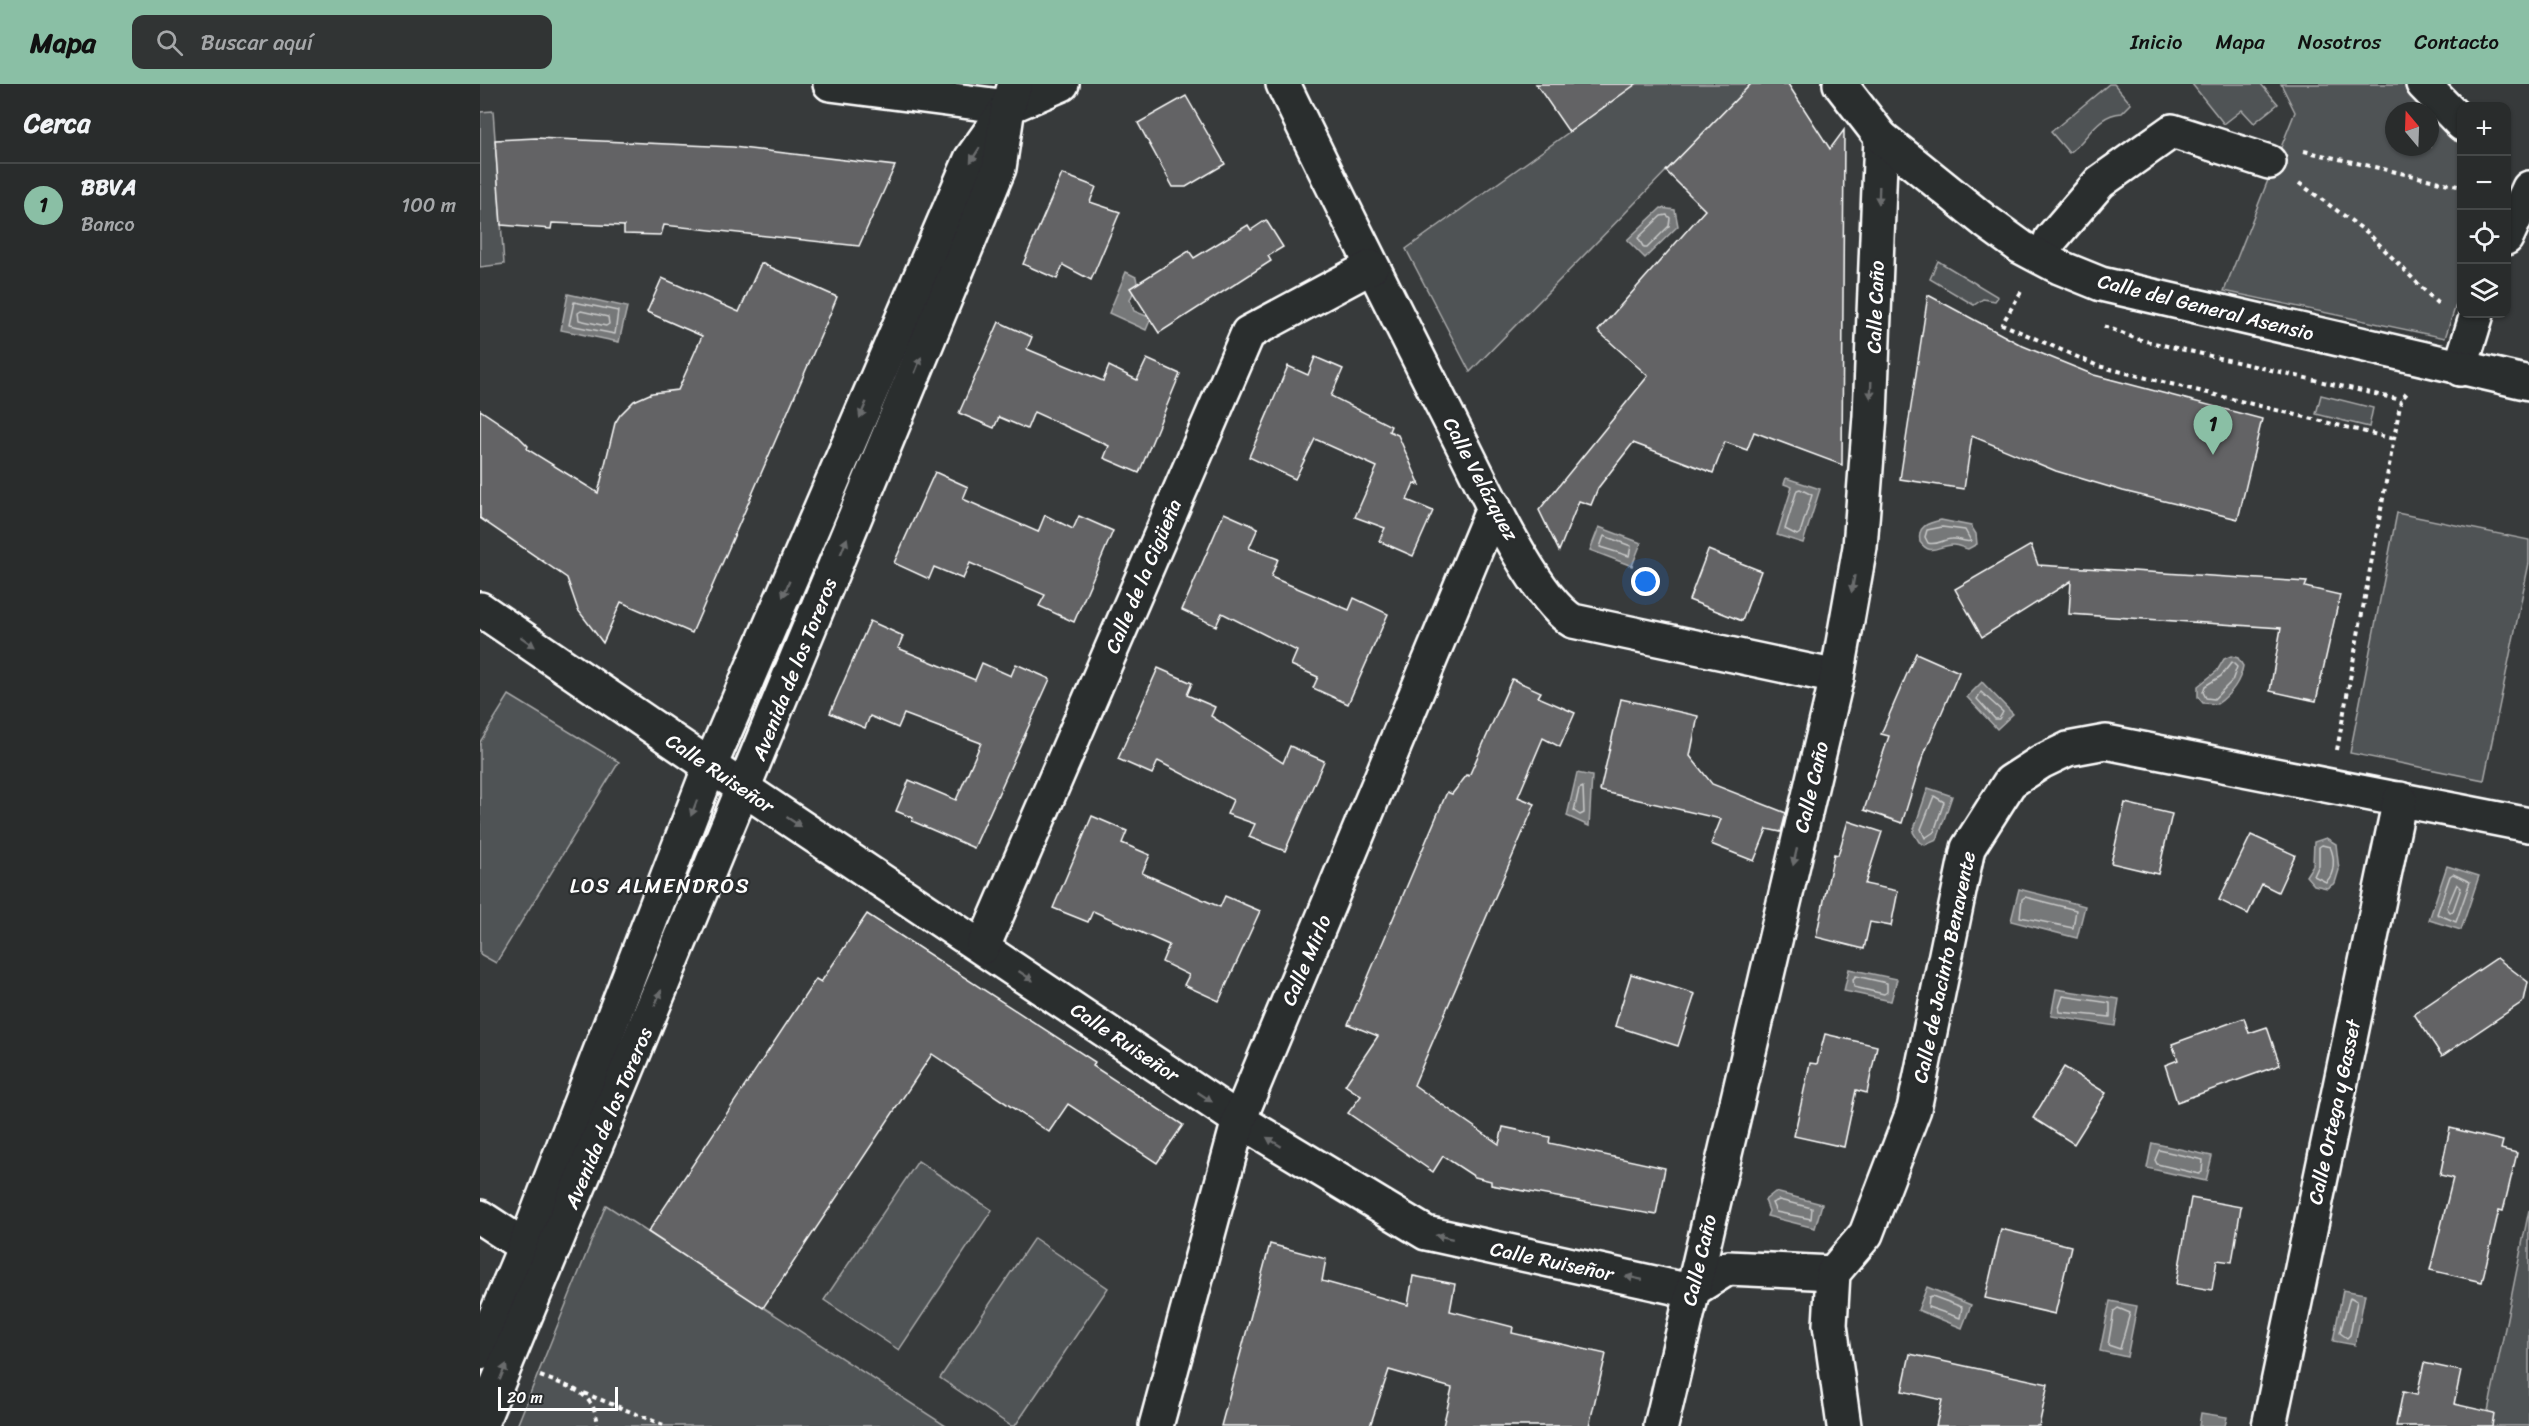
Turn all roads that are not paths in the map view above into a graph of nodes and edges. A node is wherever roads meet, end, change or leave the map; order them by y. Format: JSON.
{"nodes":[{"id":1,"x":830,"y":84,"type":"edge"},
{"id":2,"x":1062,"y":84,"type":"edge"},
{"id":3,"x":1283,"y":84,"type":"edge"},
{"id":4,"x":1840,"y":84,"type":"edge"},
{"id":5,"x":2423,"y":84,"type":"edge"},
{"id":6,"x":1012,"y":95,"type":"edge"},
{"id":7,"x":2457,"y":118,"type":"edge"},
{"id":8,"x":1881,"y":137,"type":"junction"},
{"id":9,"x":2284,"y":156,"type":"road end"},
{"id":10,"x":2521,"y":183,"type":"edge"},
{"id":11,"x":2511,"y":220,"type":"edge"},
{"id":12,"x":2051,"y":239,"type":"dead end"},
{"id":13,"x":1371,"y":267,"type":"junction"},
{"id":14,"x":2476,"y":318,"type":"edge"},
{"id":15,"x":2460,"y":369,"type":"junction"},
{"id":16,"x":2529,"y":383,"type":"edge"},
{"id":17,"x":1494,"y":506,"type":"junction"},
{"id":18,"x":480,"y":609,"type":"edge"},
{"id":19,"x":1838,"y":677,"type":"junction"},
{"id":20,"x":710,"y":766,"type":"junction"},
{"id":21,"x":744,"y":789,"type":"junction"},
{"id":22,"x":2400,"y":799,"type":"junction"},
{"id":23,"x":2529,"y":825,"type":"edge"},
{"id":24,"x":983,"y":946,"type":"junction"},
{"id":25,"x":1239,"y":1120,"type":"junction"},
{"id":26,"x":480,"y":1216,"type":"edge"},
{"id":27,"x":537,"y":1254,"type":"junction"},
{"id":28,"x":1833,"y":1273,"type":"junction"},
{"id":29,"x":1691,"y":1291,"type":"junction"},
{"id":30,"x":493,"y":1358,"type":"edge"},
{"id":31,"x":480,"y":1426,"type":"edge"},
{"id":32,"x":1156,"y":1426,"type":"edge"},
{"id":33,"x":1661,"y":1426,"type":"edge"},
{"id":34,"x":1844,"y":1426,"type":"edge"},
{"id":35,"x":2269,"y":1426,"type":"edge"}],
"edges":[{"from":1,"to":6,"type":"street"},
{"from":2,"to":6,"type":"street"},
{"from":3,"to":13,"type":"street","name":"Calle Velázquez"},
{"from":4,"to":8,"type":"street","name":"Calle del General Asensio"},
{"from":5,"to":7,"type":"street"},
{"from":6,"to":20,"type":"street","name":"Avenida de los Toreros","one_way":true},
{"from":21,"to":6,"type":"street","name":"Avenida de los Toreros","one_way":true},
{"from":8,"to":15,"type":"street","name":"Calle del General Asensio"},
{"from":8,"to":19,"type":"street","name":"Calle Caño","one_way":true},
{"from":9,"to":12,"type":"street"},
{"from":10,"to":11,"type":"street"},
{"from":13,"to":17,"type":"street","name":"Calle Velázquez"},
{"from":13,"to":24,"type":"street","name":"Calle de la Cigüeña"},
{"from":14,"to":15,"type":"street"},
{"from":15,"to":16,"type":"street","name":"Calle del General Asensio"},
{"from":17,"to":19,"type":"street","name":"Calle Velázquez"},
{"from":17,"to":25,"type":"street","name":"Calle Mirlo"},
{"from":18,"to":20,"type":"street","name":"Calle Ruiseñor","one_way":true},
{"from":19,"to":29,"type":"street","name":"Calle Caño","one_way":true},
{"from":20,"to":21,"type":"street","name":"Calle Ruiseñor"},
{"from":20,"to":27,"type":"street","name":"Avenida de los Toreros","one_way":true},
{"from":21,"to":24,"type":"street","name":"Calle Ruiseñor","one_way":true},
{"from":27,"to":21,"type":"street","name":"Avenida de los Toreros","one_way":true},
{"from":22,"to":23,"type":"street","name":"Calle de Jacinto Benavente"},
{"from":22,"to":28,"type":"street","name":"Calle de Jacinto Benavente"},
{"from":22,"to":35,"type":"street","name":"Calle Ortega y Gasset"},
{"from":24,"to":25,"type":"street","name":"Calle Ruiseñor","one_way":true},
{"from":29,"to":25,"type":"street","name":"Calle Ruiseñor","one_way":true},
{"from":25,"to":32,"type":"street","name":"Calle Mirlo"},
{"from":26,"to":27,"type":"street"},
{"from":27,"to":30,"type":"street","name":"Avenida de los Toreros"},
{"from":28,"to":29,"type":"street"},
{"from":28,"to":34,"type":"street"},
{"from":29,"to":33,"type":"street","name":"Calle Caño"},
{"from":31,"to":30,"type":"street","name":"Avenida de los Toreros","one_way":true}]}
